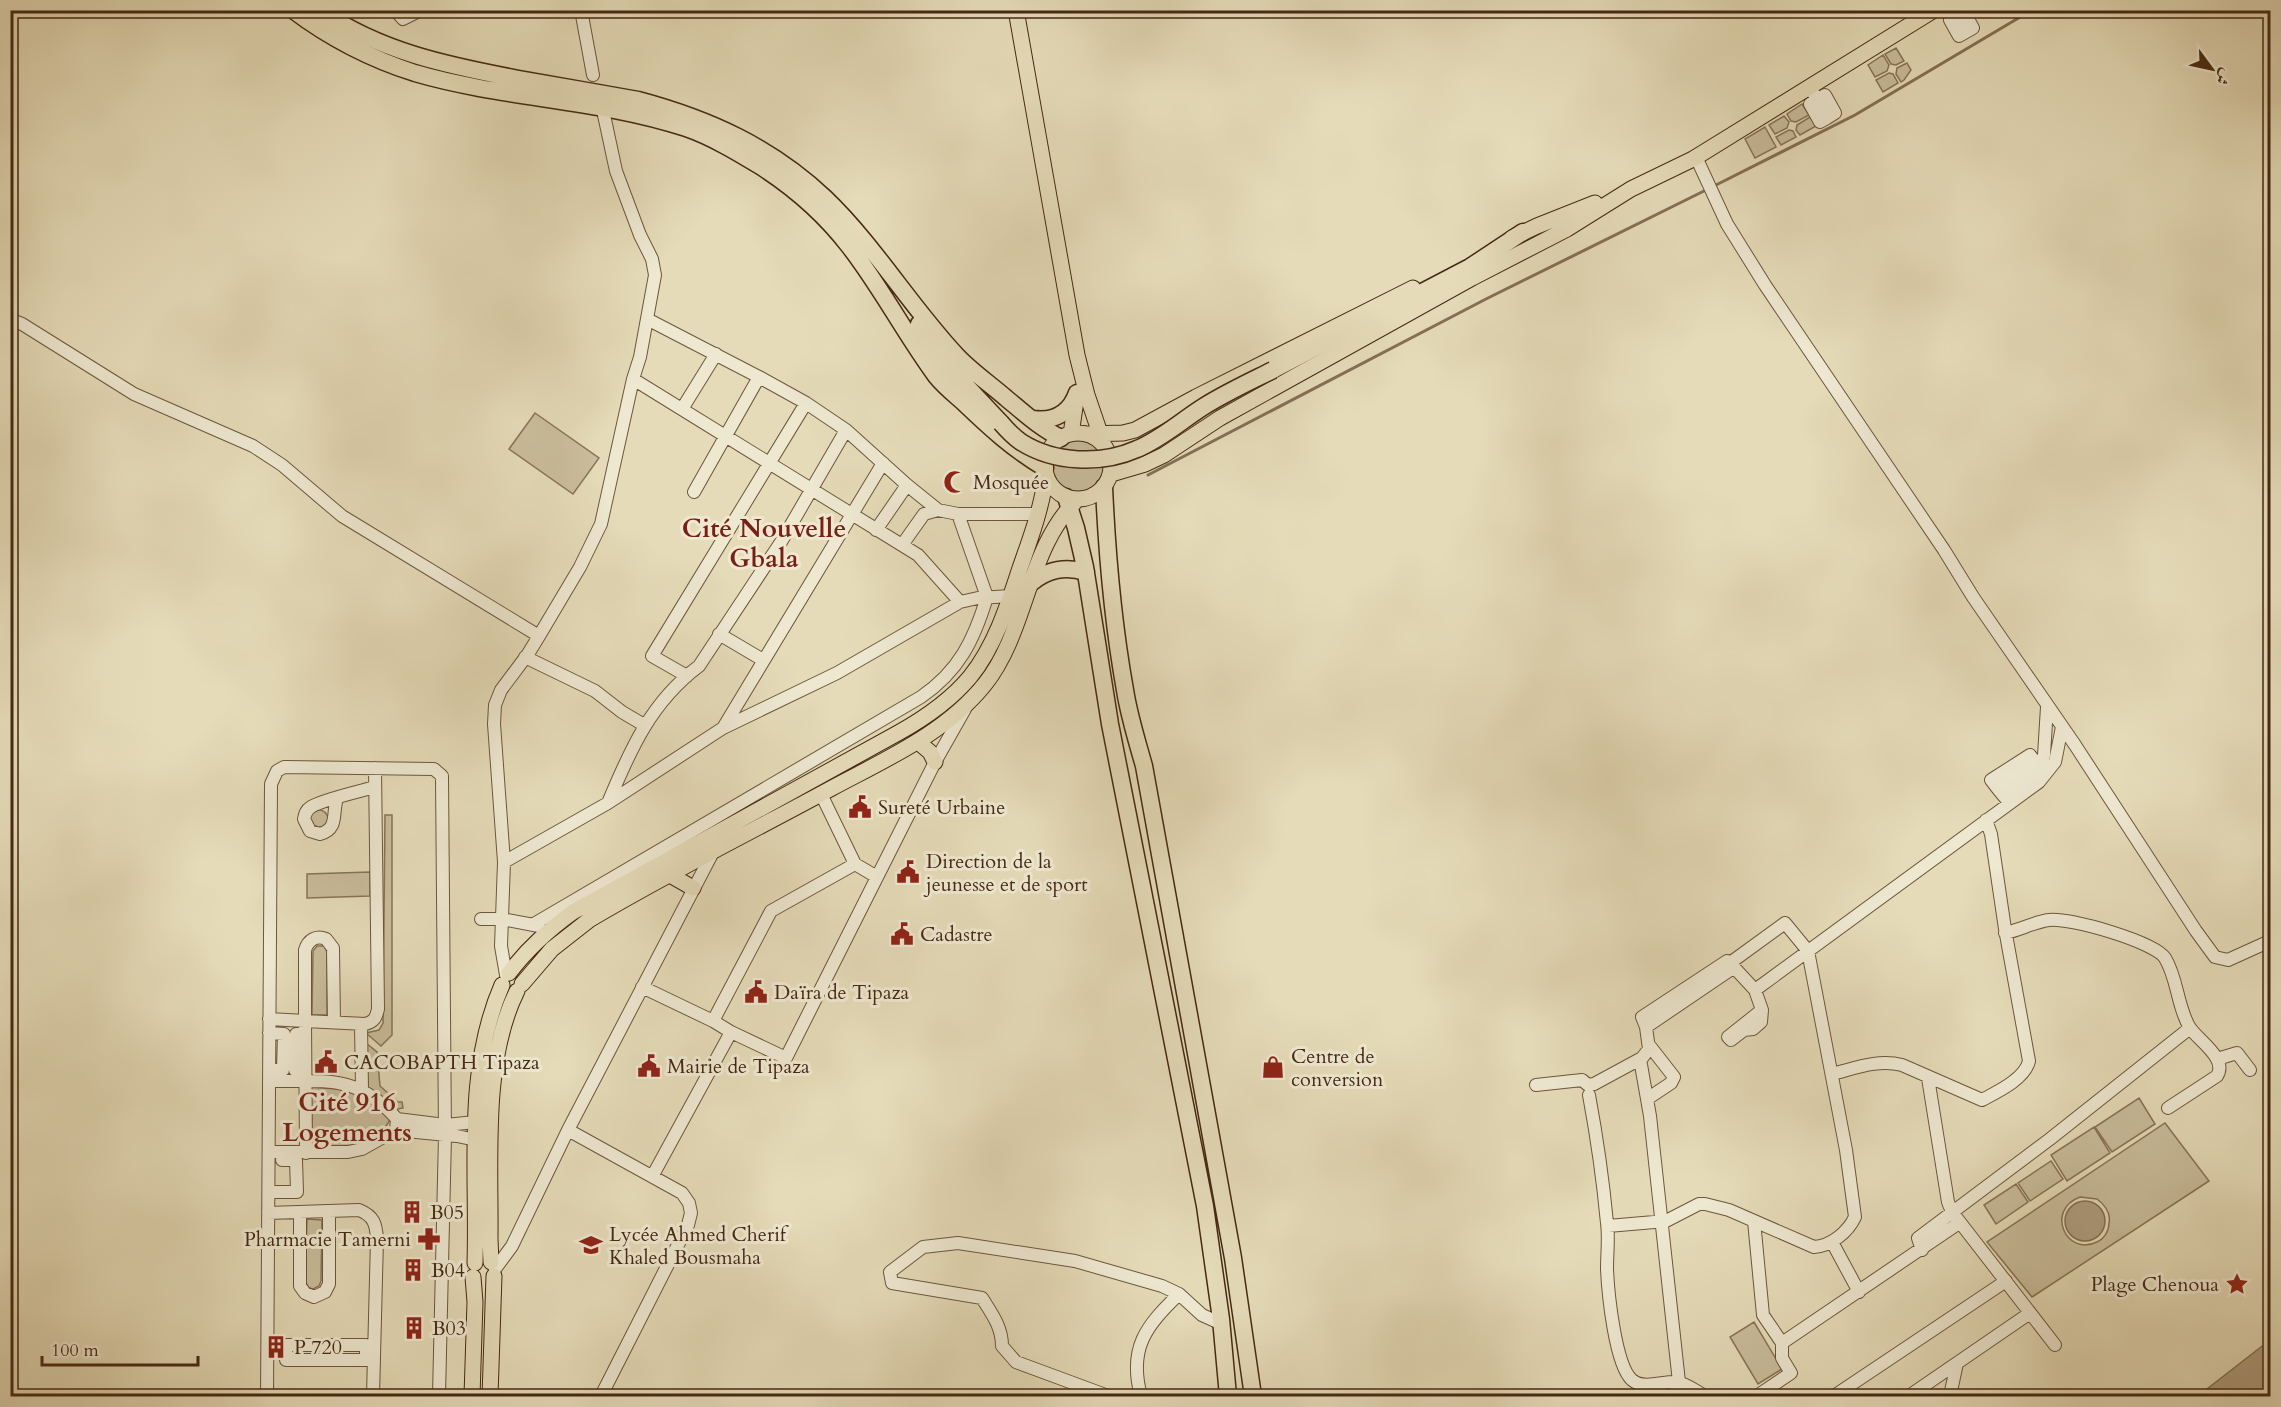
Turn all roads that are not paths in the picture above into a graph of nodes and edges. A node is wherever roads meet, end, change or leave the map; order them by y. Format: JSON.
{"nodes":[{"id":1,"x":293,"y":10,"type":"edge"},
{"id":2,"x":320,"y":10,"type":"edge"},
{"id":3,"x":394,"y":10,"type":"edge"},
{"id":4,"x":421,"y":10,"type":"edge"},
{"id":5,"x":581,"y":10,"type":"edge"},
{"id":6,"x":1016,"y":10,"type":"edge"},
{"id":7,"x":1934,"y":10,"type":"edge"},
{"id":8,"x":1955,"y":13,"type":"edge"},
{"id":9,"x":1966,"y":32,"type":"dead end"},
{"id":10,"x":593,"y":75,"type":"dead end"},
{"id":11,"x":1814,"y":93,"type":"junction"},
{"id":12,"x":604,"y":116,"type":"dead end"},
{"id":13,"x":1827,"y":118,"type":"dead end"},
{"id":14,"x":1696,"y":157,"type":"junction"},
{"id":15,"x":1631,"y":189,"type":"junction"},
{"id":16,"x":1523,"y":232,"type":"junction"},
{"id":17,"x":1472,"y":278,"type":"junction"},
{"id":18,"x":902,"y":291,"type":"junction"},
{"id":19,"x":891,"y":308,"type":"junction"},
{"id":20,"x":1379,"y":316,"type":"junction"},
{"id":21,"x":10,"y":319,"type":"edge"},
{"id":22,"x":647,"y":319,"type":"junction"},
{"id":23,"x":716,"y":354,"type":"junction"},
{"id":24,"x":1077,"y":355,"type":"junction"},
{"id":25,"x":941,"y":359,"type":"junction"},
{"id":26,"x":759,"y":377,"type":"junction"},
{"id":27,"x":633,"y":379,"type":"junction"},
{"id":28,"x":1077,"y":393,"type":"junction"},
{"id":29,"x":806,"y":403,"type":"junction"},
{"id":30,"x":682,"y":410,"type":"junction"},
{"id":31,"x":1033,"y":419,"type":"junction"},
{"id":32,"x":846,"y":430,"type":"junction"},
{"id":33,"x":1066,"y":436,"type":"junction"},
{"id":34,"x":725,"y":437,"type":"junction"},
{"id":35,"x":1098,"y":438,"type":"junction"},
{"id":36,"x":768,"y":464,"type":"junction"},
{"id":37,"x":883,"y":464,"type":"junction"},
{"id":38,"x":1046,"y":471,"type":"junction"},
{"id":39,"x":1107,"y":480,"type":"junction"},
{"id":40,"x":907,"y":485,"type":"junction"},
{"id":41,"x":811,"y":490,"type":"junction"},
{"id":42,"x":694,"y":492,"type":"dead end"},
{"id":43,"x":1071,"y":501,"type":"junction"},
{"id":44,"x":938,"y":510,"type":"junction"},
{"id":45,"x":958,"y":514,"type":"junction"},
{"id":46,"x":1039,"y":514,"type":"junction"},
{"id":47,"x":853,"y":515,"type":"junction"},
{"id":48,"x":876,"y":530,"type":"junction"},
{"id":49,"x":902,"y":545,"type":"junction"},
{"id":50,"x":1086,"y":572,"type":"junction"},
{"id":51,"x":1031,"y":583,"type":"junction"},
{"id":52,"x":1011,"y":596,"type":"junction"},
{"id":53,"x":987,"y":597,"type":"junction"},
{"id":54,"x":960,"y":602,"type":"junction"},
{"id":55,"x":719,"y":634,"type":"junction"},
{"id":56,"x":539,"y":636,"type":"junction"},
{"id":57,"x":525,"y":657,"type":"junction"},
{"id":58,"x":763,"y":660,"type":"junction"},
{"id":59,"x":687,"y":676,"type":"junction"},
{"id":60,"x":969,"y":702,"type":"junction"},
{"id":61,"x":2047,"y":707,"type":"junction"},
{"id":62,"x":644,"y":725,"type":"junction"},
{"id":63,"x":2062,"y":727,"type":"junction"},
{"id":64,"x":723,"y":728,"type":"junction"},
{"id":65,"x":918,"y":742,"type":"junction"},
{"id":66,"x":2039,"y":758,"type":"junction"},
{"id":67,"x":935,"y":762,"type":"junction"},
{"id":68,"x":375,"y":768,"type":"junction"},
{"id":69,"x":375,"y":787,"type":"junction"},
{"id":70,"x":2031,"y":788,"type":"junction"},
{"id":71,"x":821,"y":794,"type":"junction"},
{"id":72,"x":2003,"y":795,"type":"junction"},
{"id":73,"x":337,"y":798,"type":"dead end"},
{"id":74,"x":608,"y":803,"type":"junction"},
{"id":75,"x":1986,"y":820,"type":"junction"},
{"id":76,"x":714,"y":852,"type":"junction"},
{"id":77,"x":504,"y":861,"type":"junction"},
{"id":78,"x":855,"y":864,"type":"junction"},
{"id":79,"x":670,"y":875,"type":"junction"},
{"id":80,"x":877,"y":877,"type":"junction"},
{"id":81,"x":693,"y":888,"type":"junction"},
{"id":82,"x":481,"y":919,"type":"dead end"},
{"id":83,"x":502,"y":919,"type":"junction"},
{"id":84,"x":534,"y":924,"type":"junction"},
{"id":85,"x":549,"y":929,"type":"junction"},
{"id":86,"x":2005,"y":933,"type":"junction"},
{"id":87,"x":2271,"y":941,"type":"edge"},
{"id":88,"x":1808,"y":951,"type":"junction"},
{"id":89,"x":1731,"y":965,"type":"junction"},
{"id":90,"x":506,"y":977,"type":"junction"},
{"id":91,"x":520,"y":987,"type":"junction"},
{"id":92,"x":642,"y":987,"type":"junction"},
{"id":93,"x":1755,"y":990,"type":"junction"},
{"id":94,"x":1762,"y":1010,"type":"dead end"},
{"id":95,"x":270,"y":1019,"type":"junction"},
{"id":96,"x":306,"y":1021,"type":"junction"},
{"id":97,"x":713,"y":1021,"type":"junction"},
{"id":98,"x":334,"y":1022,"type":"junction"},
{"id":99,"x":361,"y":1024,"type":"junction"},
{"id":100,"x":2190,"y":1028,"type":"junction"},
{"id":101,"x":731,"y":1032,"type":"junction"},
{"id":102,"x":1649,"y":1045,"type":"junction"},
{"id":103,"x":1640,"y":1059,"type":"junction"},
{"id":104,"x":2217,"y":1059,"type":"junction"},
{"id":105,"x":2250,"y":1070,"type":"dead end"},
{"id":106,"x":1832,"y":1074,"type":"junction"},
{"id":107,"x":269,"y":1075,"type":"junction"},
{"id":108,"x":305,"y":1076,"type":"junction"},
{"id":109,"x":1928,"y":1078,"type":"junction"},
{"id":110,"x":1536,"y":1085,"type":"dead end"},
{"id":111,"x":1592,"y":1089,"type":"junction"},
{"id":112,"x":362,"y":1090,"type":"junction"},
{"id":113,"x":1647,"y":1099,"type":"junction"},
{"id":114,"x":2168,"y":1108,"type":"dead end"},
{"id":115,"x":476,"y":1122,"type":"junction"},
{"id":116,"x":396,"y":1125,"type":"junction"},
{"id":117,"x":445,"y":1130,"type":"junction"},
{"id":118,"x":568,"y":1130,"type":"junction"},
{"id":119,"x":476,"y":1140,"type":"junction"},
{"id":120,"x":306,"y":1153,"type":"junction"},
{"id":121,"x":269,"y":1156,"type":"junction"},
{"id":122,"x":653,"y":1175,"type":"junction"},
{"id":123,"x":269,"y":1192,"type":"junction"},
{"id":124,"x":357,"y":1210,"type":"junction"},
{"id":125,"x":329,"y":1211,"type":"junction"},
{"id":126,"x":297,"y":1212,"type":"junction"},
{"id":127,"x":268,"y":1213,"type":"junction"},
{"id":128,"x":1955,"y":1218,"type":"junction"},
{"id":129,"x":1662,"y":1221,"type":"junction"},
{"id":130,"x":1754,"y":1221,"type":"junction"},
{"id":131,"x":1608,"y":1226,"type":"junction"},
{"id":132,"x":1832,"y":1242,"type":"junction"},
{"id":133,"x":494,"y":1269,"type":"junction"},
{"id":134,"x":474,"y":1270,"type":"junction"},
{"id":135,"x":2006,"y":1281,"type":"junction"},
{"id":136,"x":1859,"y":1292,"type":"junction"},
{"id":137,"x":1179,"y":1294,"type":"junction"},
{"id":138,"x":2030,"y":1313,"type":"junction"},
{"id":139,"x":1222,"y":1324,"type":"junction"},
{"id":140,"x":1782,"y":1343,"type":"junction"},
{"id":141,"x":2055,"y":1345,"type":"dead end"},
{"id":142,"x":370,"y":1352,"type":"junction"},
{"id":143,"x":1957,"y":1363,"type":"junction"},
{"id":144,"x":1679,"y":1382,"type":"junction"},
{"id":145,"x":267,"y":1396,"type":"edge"},
{"id":146,"x":373,"y":1396,"type":"edge"},
{"id":147,"x":438,"y":1396,"type":"edge"},
{"id":148,"x":472,"y":1396,"type":"edge"},
{"id":149,"x":490,"y":1396,"type":"edge"},
{"id":150,"x":601,"y":1396,"type":"edge"},
{"id":151,"x":1108,"y":1396,"type":"edge"},
{"id":152,"x":1141,"y":1396,"type":"edge"},
{"id":153,"x":1228,"y":1396,"type":"edge"},
{"id":154,"x":1253,"y":1396,"type":"edge"},
{"id":155,"x":1674,"y":1396,"type":"edge"},
{"id":156,"x":1705,"y":1396,"type":"edge"},
{"id":157,"x":1756,"y":1396,"type":"edge"},
{"id":158,"x":1834,"y":1396,"type":"edge"},
{"id":159,"x":1909,"y":1396,"type":"edge"},
{"id":160,"x":1950,"y":1396,"type":"edge"}],
"edges":[{"from":1,"to":19,"type":"highway"},
{"from":2,"to":18,"type":"highway"},
{"from":3,"to":4,"type":"street"},
{"from":5,"to":10,"type":"street"},
{"from":6,"to":24,"type":"main road"},
{"from":7,"to":11,"type":"main road"},
{"from":8,"to":9,"type":"street"},
{"from":11,"to":13,"type":"street"},
{"from":11,"to":14,"type":"main road"},
{"from":12,"to":22,"type":"street"},
{"from":14,"to":15,"type":"main road"},
{"from":14,"to":61,"type":"street"},
{"from":15,"to":16,"type":"main road"},
{"from":15,"to":17,"type":"main road"},
{"from":16,"to":20,"type":"highway"},
{"from":16,"to":35,"type":"main road"},
{"from":17,"to":20,"type":"highway"},
{"from":17,"to":39,"type":"main road"},
{"from":18,"to":25,"type":"highway"},
{"from":18,"to":31,"type":"highway"},
{"from":19,"to":25,"type":"highway"},
{"from":19,"to":38,"type":"highway"},
{"from":20,"to":25,"type":"highway","bridge":true},
{"from":21,"to":56,"type":"street"},
{"from":22,"to":23,"type":"street"},
{"from":22,"to":27,"type":"street"},
{"from":23,"to":26,"type":"street"},
{"from":23,"to":30,"type":"street"},
{"from":24,"to":28,"type":"main road"},
{"from":24,"to":35,"type":"main road"},
{"from":26,"to":29,"type":"street"},
{"from":26,"to":34,"type":"street"},
{"from":27,"to":30,"type":"street"},
{"from":27,"to":56,"type":"street"},
{"from":28,"to":31,"type":"highway"},
{"from":28,"to":33,"type":"main road"},
{"from":29,"to":32,"type":"street"},
{"from":29,"to":36,"type":"street"},
{"from":30,"to":34,"type":"street"},
{"from":31,"to":33,"type":"highway"},
{"from":32,"to":37,"type":"street"},
{"from":32,"to":41,"type":"street"},
{"from":33,"to":35,"type":"main road"},
{"from":33,"to":38,"type":"main road"},
{"from":34,"to":36,"type":"street"},
{"from":34,"to":42,"type":"street"},
{"from":35,"to":39,"type":"main road"},
{"from":36,"to":41,"type":"street"},
{"from":36,"to":59,"type":"street"},
{"from":37,"to":40,"type":"street"},
{"from":37,"to":47,"type":"street"},
{"from":38,"to":43,"type":"main road"},
{"from":38,"to":46,"type":"main road"},
{"from":39,"to":43,"type":"main road"},
{"from":39,"to":154,"type":"highway"},
{"from":40,"to":44,"type":"street"},
{"from":40,"to":48,"type":"street"},
{"from":41,"to":47,"type":"street"},
{"from":41,"to":55,"type":"street"},
{"from":43,"to":50,"type":"highway"},
{"from":43,"to":51,"type":"main road"},
{"from":44,"to":45,"type":"street"},
{"from":44,"to":49,"type":"street"},
{"from":45,"to":46,"type":"street"},
{"from":45,"to":53,"type":"street"},
{"from":46,"to":52,"type":"main road"},
{"from":47,"to":48,"type":"street"},
{"from":47,"to":58,"type":"street"},
{"from":48,"to":49,"type":"street"},
{"from":49,"to":54,"type":"street"},
{"from":50,"to":51,"type":"highway"},
{"from":50,"to":139,"type":"highway"},
{"from":51,"to":60,"type":"main road"},
{"from":52,"to":53,"type":"street"},
{"from":52,"to":85,"type":"main road"},
{"from":53,"to":54,"type":"street"},
{"from":53,"to":84,"type":"street"},
{"from":54,"to":64,"type":"street"},
{"from":55,"to":58,"type":"street"},
{"from":55,"to":59,"type":"street"},
{"from":56,"to":57,"type":"street"},
{"from":57,"to":62,"type":"street"},
{"from":57,"to":77,"type":"street"},
{"from":58,"to":64,"type":"street"},
{"from":59,"to":62,"type":"street"},
{"from":60,"to":65,"type":"main road"},
{"from":60,"to":67,"type":"street"},
{"from":61,"to":63,"type":"street"},
{"from":61,"to":66,"type":"street"},
{"from":62,"to":74,"type":"street"},
{"from":63,"to":70,"type":"street"},
{"from":63,"to":87,"type":"street"},
{"from":64,"to":74,"type":"street"},
{"from":65,"to":67,"type":"main road"},
{"from":65,"to":71,"type":"main road"},
{"from":66,"to":70,"type":"street"},
{"from":66,"to":72,"type":"street"},
{"from":67,"to":80,"type":"street"},
{"from":68,"to":69,"type":"street"},
{"from":68,"to":95,"type":"street"},
{"from":68,"to":117,"type":"street"},
{"from":69,"to":73,"type":"street"},
{"from":69,"to":99,"type":"street"},
{"from":70,"to":72,"type":"street"},
{"from":71,"to":76,"type":"main road"},
{"from":71,"to":78,"type":"street"},
{"from":72,"to":75,"type":"street"},
{"from":74,"to":77,"type":"street"},
{"from":75,"to":86,"type":"street"},
{"from":75,"to":88,"type":"street"},
{"from":76,"to":79,"type":"main road"},
{"from":76,"to":81,"type":"street"},
{"from":77,"to":83,"type":"street"},
{"from":78,"to":80,"type":"street"},
{"from":78,"to":97,"type":"street"},
{"from":79,"to":81,"type":"main road"},
{"from":79,"to":91,"type":"main road"},
{"from":80,"to":101,"type":"street"},
{"from":81,"to":92,"type":"street"},
{"from":82,"to":83,"type":"street"},
{"from":83,"to":84,"type":"street"},
{"from":83,"to":90,"type":"street"},
{"from":84,"to":85,"type":"street"},
{"from":85,"to":90,"type":"main road"},
{"from":86,"to":100,"type":"street"},
{"from":86,"to":109,"type":"street"},
{"from":88,"to":89,"type":"street"},
{"from":88,"to":93,"type":"street"},
{"from":88,"to":106,"type":"street"},
{"from":89,"to":93,"type":"street"},
{"from":89,"to":102,"type":"street"},
{"from":90,"to":91,"type":"main road"},
{"from":90,"to":115,"type":"main road"},
{"from":91,"to":133,"type":"main road"},
{"from":92,"to":97,"type":"street"},
{"from":92,"to":118,"type":"street"},
{"from":93,"to":94,"type":"street"},
{"from":95,"to":96,"type":"street"},
{"from":95,"to":107,"type":"street"},
{"from":96,"to":98,"type":"street"},
{"from":96,"to":98,"type":"street"},
{"from":96,"to":108,"type":"street"},
{"from":97,"to":101,"type":"street"},
{"from":98,"to":99,"type":"street"},
{"from":99,"to":112,"type":"street"},
{"from":100,"to":104,"type":"street"},
{"from":100,"to":128,"type":"street"},
{"from":101,"to":122,"type":"street"},
{"from":102,"to":103,"type":"street"},
{"from":102,"to":113,"type":"street"},
{"from":103,"to":111,"type":"street"},
{"from":103,"to":113,"type":"street"},
{"from":104,"to":105,"type":"street"},
{"from":104,"to":114,"type":"street"},
{"from":106,"to":109,"type":"street"},
{"from":106,"to":132,"type":"street"},
{"from":107,"to":108,"type":"street"},
{"from":107,"to":121,"type":"street"},
{"from":108,"to":112,"type":"street"},
{"from":108,"to":120,"type":"street"},
{"from":109,"to":128,"type":"street"},
{"from":110,"to":111,"type":"street"},
{"from":111,"to":131,"type":"street"},
{"from":112,"to":116,"type":"street"},
{"from":113,"to":129,"type":"street"},
{"from":115,"to":117,"type":"street"},
{"from":115,"to":119,"type":"main road"},
{"from":116,"to":117,"type":"street"},
{"from":116,"to":120,"type":"street"},
{"from":117,"to":119,"type":"street"},
{"from":117,"to":147,"type":"street"},
{"from":118,"to":122,"type":"street"},
{"from":118,"to":133,"type":"street"},
{"from":119,"to":134,"type":"main road"},
{"from":120,"to":121,"type":"street"},
{"from":121,"to":123,"type":"street"},
{"from":121,"to":123,"type":"street"},
{"from":122,"to":150,"type":"street"},
{"from":123,"to":127,"type":"street"},
{"from":124,"to":125,"type":"street"},
{"from":124,"to":126,"type":"street"},
{"from":124,"to":142,"type":"street"},
{"from":125,"to":126,"type":"street"},
{"from":125,"to":126,"type":"street"},
{"from":126,"to":127,"type":"street"},
{"from":127,"to":145,"type":"street"},
{"from":128,"to":135,"type":"street"},
{"from":128,"to":136,"type":"street"},
{"from":129,"to":130,"type":"street"},
{"from":129,"to":131,"type":"street"},
{"from":129,"to":144,"type":"street"},
{"from":130,"to":132,"type":"street"},
{"from":130,"to":140,"type":"street"},
{"from":131,"to":144,"type":"street"},
{"from":132,"to":136,"type":"street"},
{"from":133,"to":134,"type":"main road"},
{"from":133,"to":134,"type":"main road"},
{"from":133,"to":149,"type":"main road"},
{"from":134,"to":148,"type":"main road"},
{"from":135,"to":138,"type":"street"},
{"from":135,"to":158,"type":"street"},
{"from":136,"to":140,"type":"street"},
{"from":137,"to":139,"type":"street"},
{"from":137,"to":151,"type":"street"},
{"from":137,"to":152,"type":"street"},
{"from":138,"to":141,"type":"street"},
{"from":138,"to":143,"type":"street"},
{"from":139,"to":153,"type":"highway"},
{"from":140,"to":157,"type":"street"},
{"from":142,"to":142,"type":"street"},
{"from":142,"to":146,"type":"street"},
{"from":143,"to":159,"type":"street"},
{"from":143,"to":160,"type":"street"},
{"from":144,"to":155,"type":"street"},
{"from":144,"to":156,"type":"street"}]}
